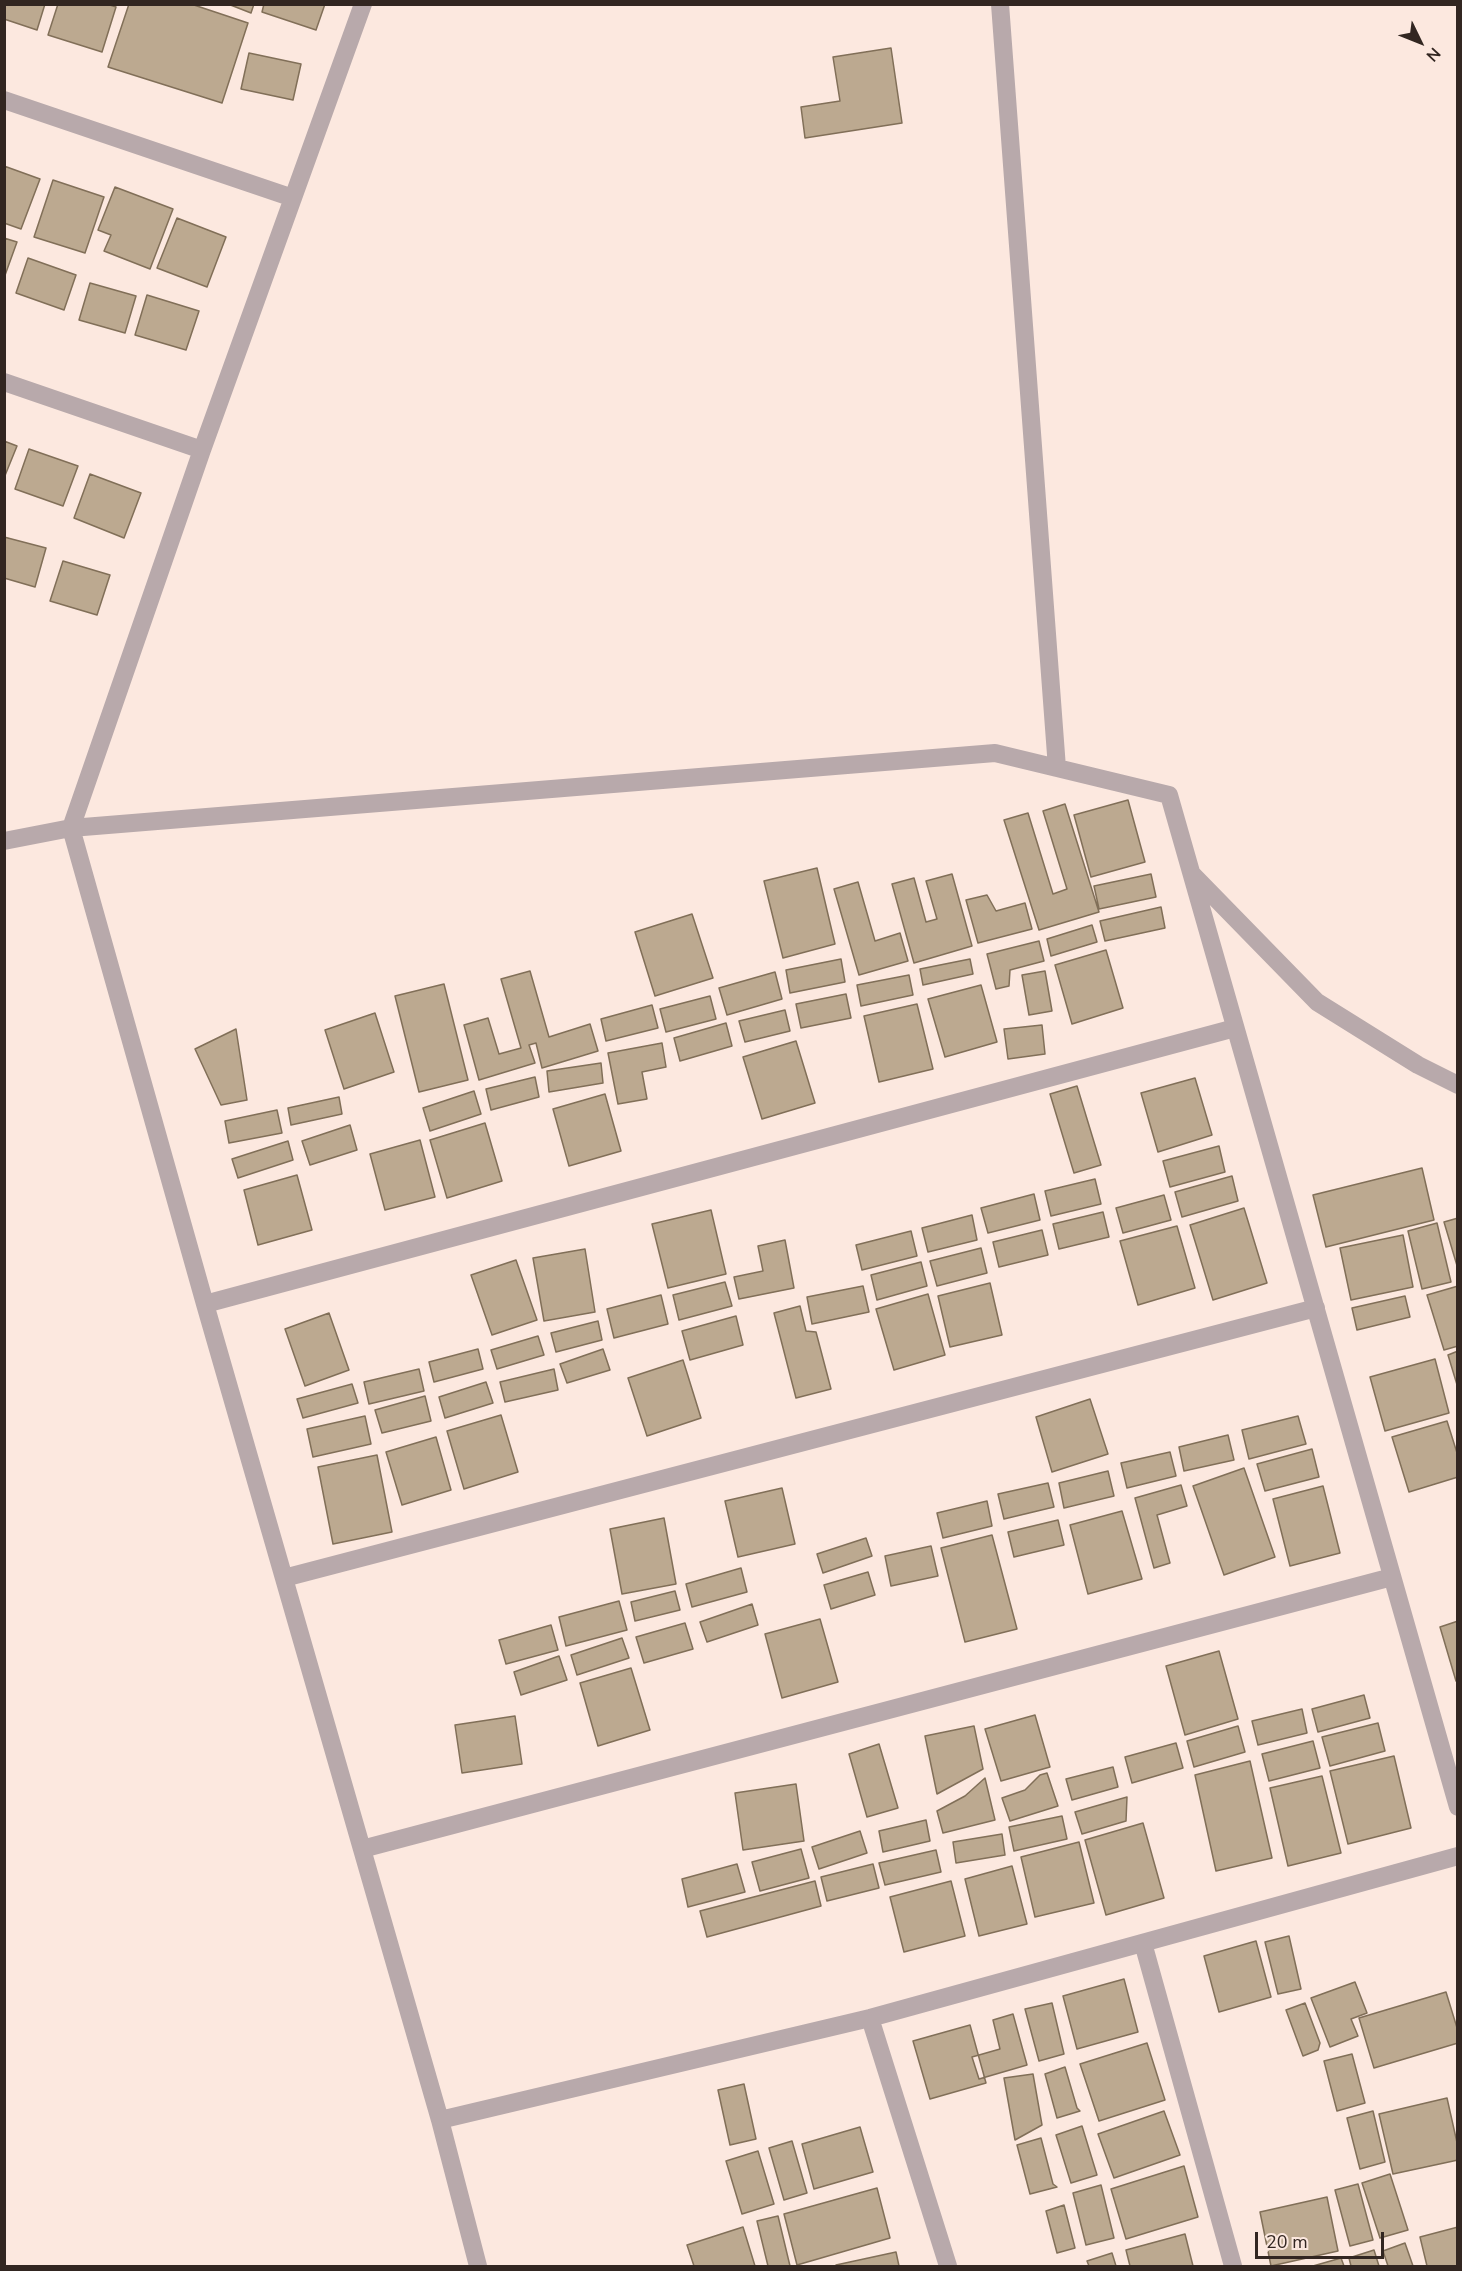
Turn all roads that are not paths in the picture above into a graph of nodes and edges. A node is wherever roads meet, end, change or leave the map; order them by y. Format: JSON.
{"nodes":[{"id":1,"x":363,"y":4,"type":"edge"},
{"id":2,"x":1000,"y":4,"type":"edge"},
{"id":3,"x":4,"y":100,"type":"edge"},
{"id":4,"x":293,"y":198,"type":"junction"},
{"id":5,"x":4,"y":382,"type":"edge"},
{"id":6,"x":202,"y":450,"type":"junction"},
{"id":7,"x":1057,"y":768,"type":"junction"},
{"id":8,"x":72,"y":828,"type":"junction"},
{"id":9,"x":4,"y":841,"type":"edge"},
{"id":10,"x":1191,"y":872,"type":"junction"},
{"id":11,"x":1236,"y":1028,"type":"junction"},
{"id":12,"x":1458,"y":1085,"type":"edge"},
{"id":13,"x":205,"y":1304,"type":"junction"},
{"id":14,"x":1316,"y":1308,"type":"junction"},
{"id":15,"x":1392,"y":1577,"type":"junction"},
{"id":16,"x":284,"y":1578,"type":"junction"},
{"id":17,"x":1458,"y":1807,"type":"edge"},
{"id":18,"x":362,"y":1849,"type":"junction"},
{"id":19,"x":1458,"y":1856,"type":"edge"},
{"id":20,"x":1143,"y":1943,"type":"junction"},
{"id":21,"x":870,"y":2018,"type":"junction"},
{"id":22,"x":440,"y":2120,"type":"junction"},
{"id":23,"x":478,"y":2266,"type":"edge"},
{"id":24,"x":948,"y":2266,"type":"edge"},
{"id":25,"x":1233,"y":2266,"type":"edge"}],
"edges":[{"from":1,"to":4,"type":"street"},
{"from":2,"to":7,"type":"street"},
{"from":3,"to":4,"type":"street"},
{"from":4,"to":6,"type":"street"},
{"from":5,"to":6,"type":"street"},
{"from":6,"to":8,"type":"street"},
{"from":7,"to":8,"type":"street"},
{"from":7,"to":10,"type":"street"},
{"from":8,"to":9,"type":"street"},
{"from":8,"to":13,"type":"street"},
{"from":10,"to":11,"type":"street"},
{"from":10,"to":12,"type":"street"},
{"from":11,"to":13,"type":"street"},
{"from":11,"to":14,"type":"street"},
{"from":13,"to":16,"type":"street"},
{"from":14,"to":15,"type":"street"},
{"from":14,"to":16,"type":"street"},
{"from":15,"to":17,"type":"street"},
{"from":15,"to":18,"type":"street"},
{"from":16,"to":18,"type":"street"},
{"from":18,"to":22,"type":"street"},
{"from":19,"to":20,"type":"street"},
{"from":20,"to":21,"type":"street"},
{"from":20,"to":25,"type":"street"},
{"from":21,"to":22,"type":"street"},
{"from":21,"to":24,"type":"street"},
{"from":22,"to":23,"type":"street"}]}
